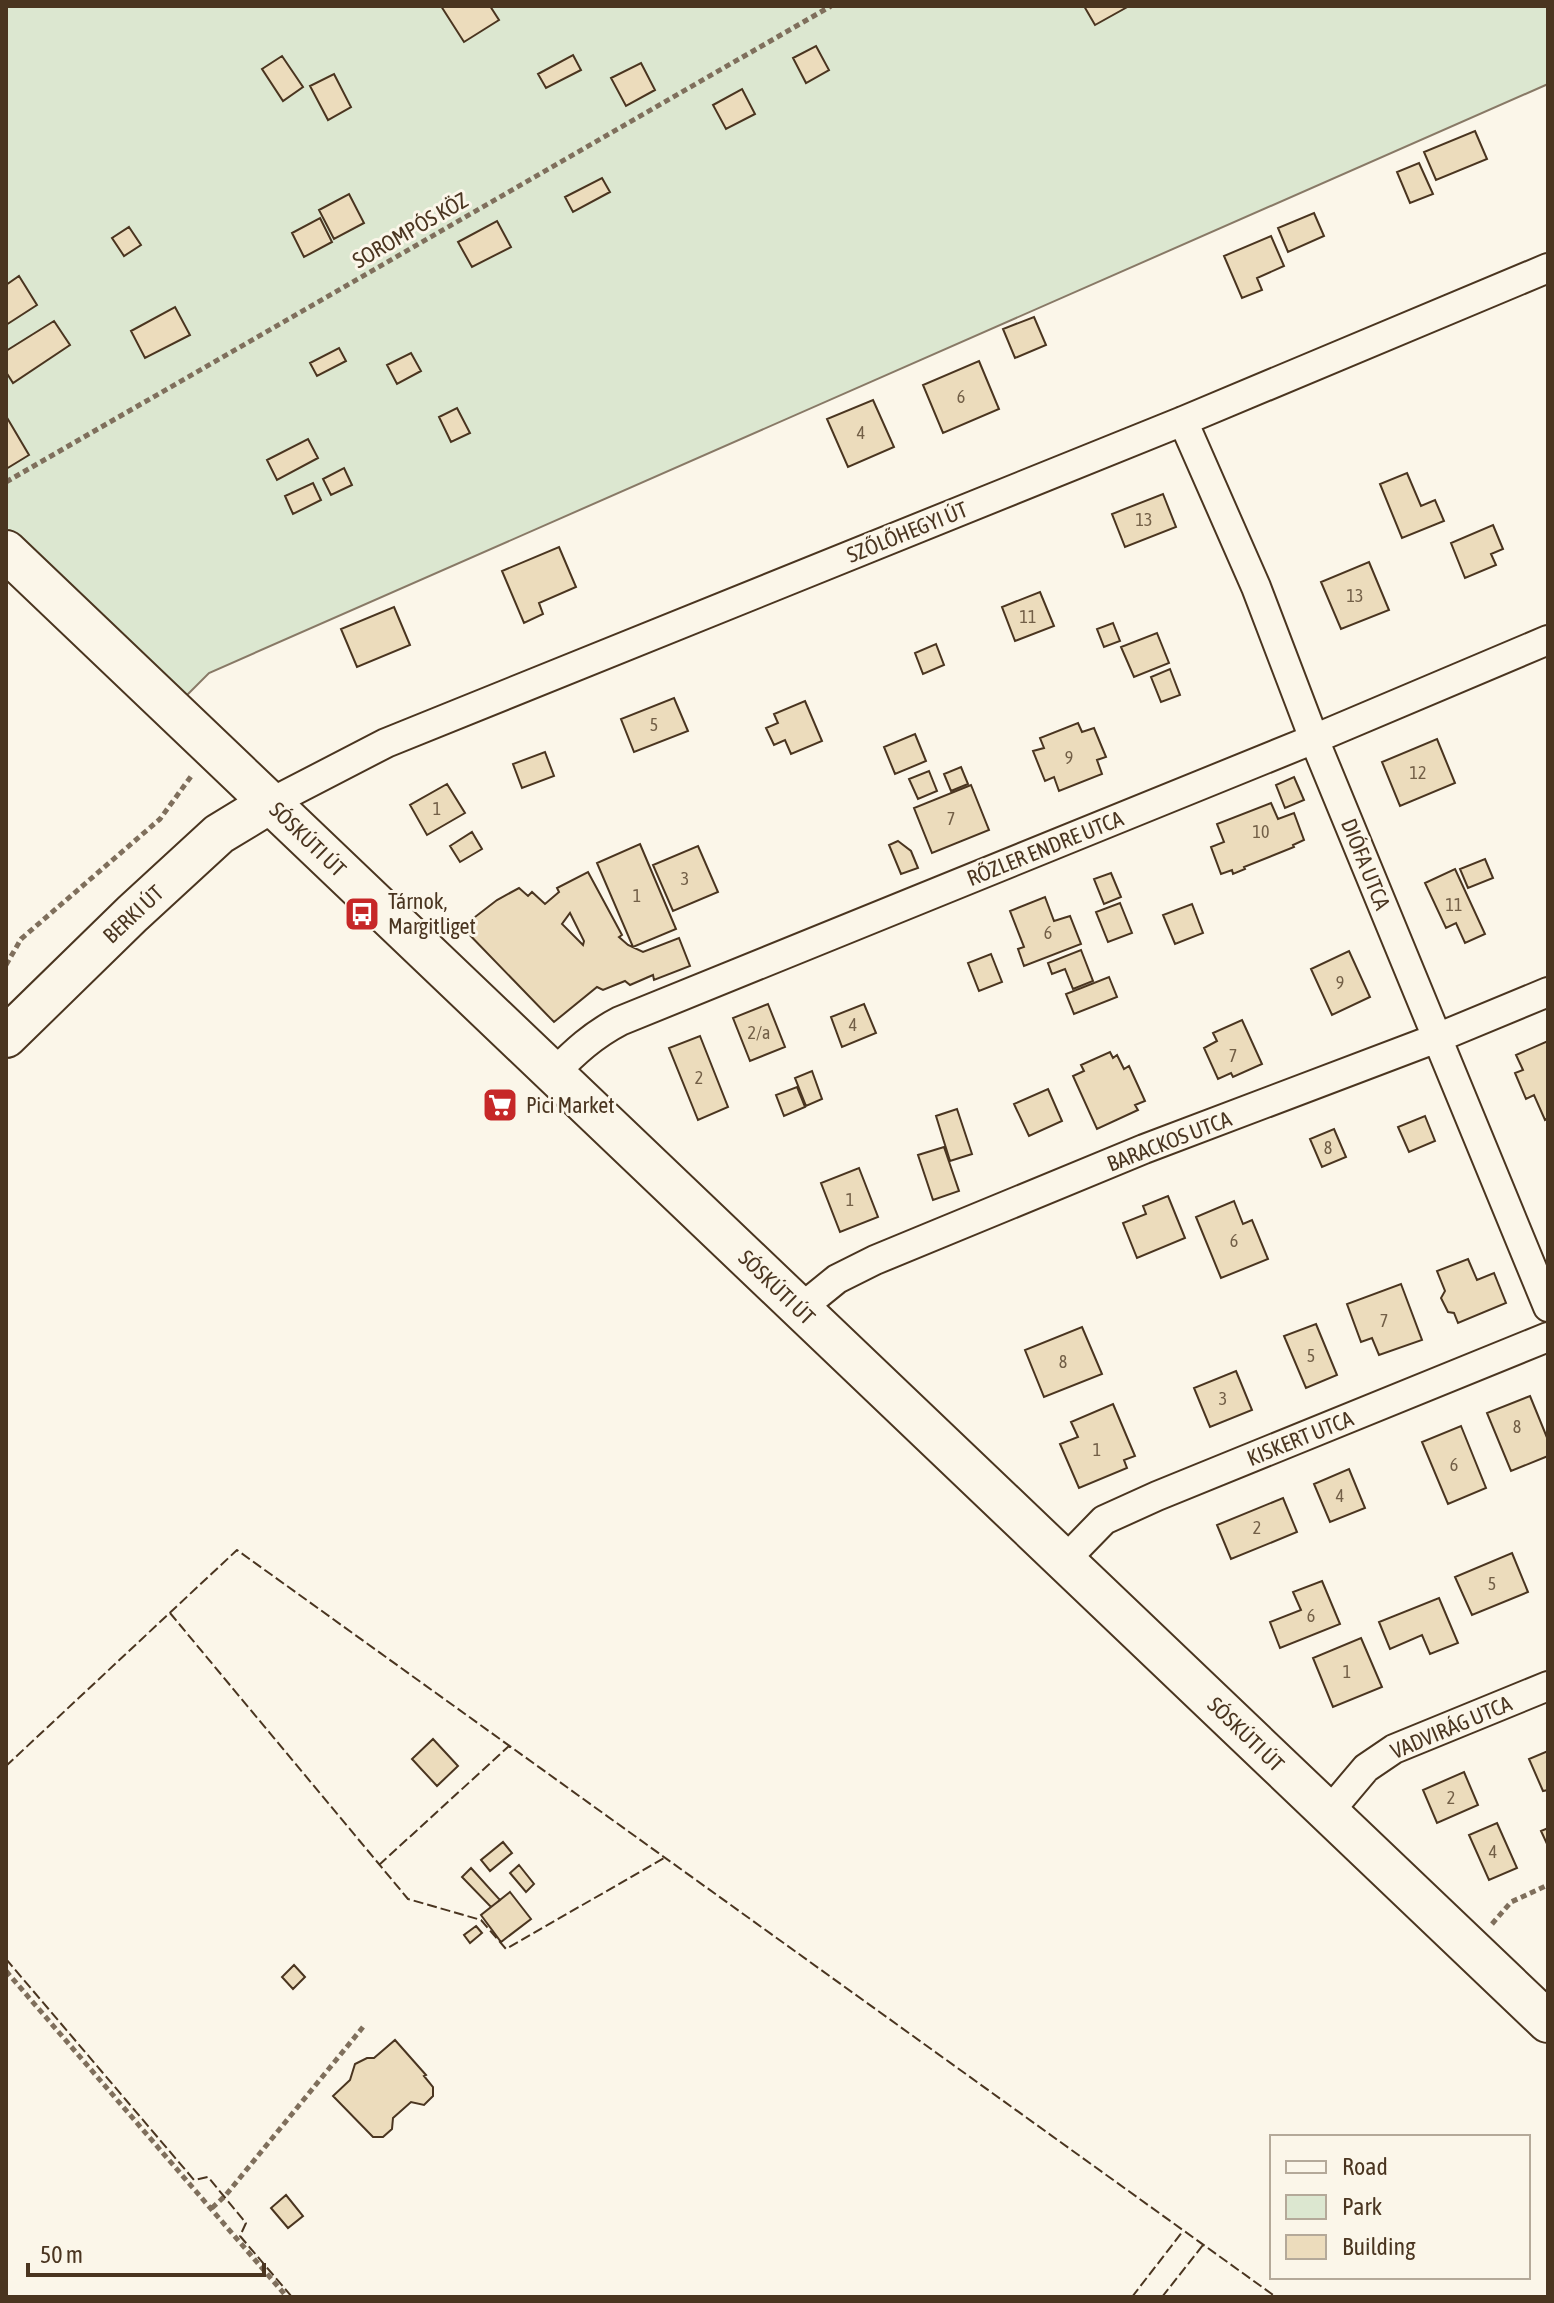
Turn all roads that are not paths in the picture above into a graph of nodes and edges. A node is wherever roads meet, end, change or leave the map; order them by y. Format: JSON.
{"nodes":[{"id":1,"x":1548,"y":268,"type":"edge"},
{"id":2,"x":1183,"y":421,"type":"junction"},
{"id":3,"x":6,"y":551,"type":"edge"},
{"id":4,"x":1548,"y":640,"type":"edge"},
{"id":5,"x":1314,"y":739,"type":"junction"},
{"id":6,"x":270,"y":803,"type":"junction"},
{"id":7,"x":1548,"y":992,"type":"edge"},
{"id":8,"x":6,"y":1037,"type":"edge"},
{"id":9,"x":1437,"y":1038,"type":"junction"},
{"id":10,"x":554,"y":1073,"type":"junction"},
{"id":11,"x":1548,"y":1307,"type":"edge"},
{"id":12,"x":800,"y":1309,"type":"junction"},
{"id":13,"x":1548,"y":1337,"type":"edge"},
{"id":14,"x":1065,"y":1560,"type":"junction"},
{"id":15,"x":1548,"y":1686,"type":"edge"},
{"id":16,"x":1328,"y":1813,"type":"junction"},
{"id":17,"x":1548,"y":2022,"type":"edge"}],
"edges":[{"from":1,"to":2,"type":"street","name":"SZŐLŐHEGYI ÚT"},
{"from":2,"to":5,"type":"street","name":"DIÓFA UTCA"},
{"from":2,"to":6,"type":"street","name":"SZŐLŐHEGYI ÚT"},
{"from":3,"to":6,"type":"main road","name":"SÓSKÚTI ÚT"},
{"from":4,"to":5,"type":"street","name":"RŐZLER ENDRE UTCA"},
{"from":5,"to":9,"type":"street","name":"DIÓFA UTCA"},
{"from":5,"to":10,"type":"street","name":"RŐZLER ENDRE UTCA"},
{"from":6,"to":8,"type":"main road","name":"BERKI ÚT"},
{"from":6,"to":10,"type":"main road","name":"SÓSKÚTI ÚT"},
{"from":7,"to":9,"type":"street","name":"BARACKOS UTCA"},
{"from":9,"to":11,"type":"street","name":"DIÓFA UTCA"},
{"from":9,"to":12,"type":"street","name":"BARACKOS UTCA"},
{"from":10,"to":12,"type":"main road","name":"SÓSKÚTI ÚT"},
{"from":12,"to":14,"type":"main road","name":"SÓSKÚTI ÚT"},
{"from":13,"to":14,"type":"street","name":"KISKERT UTCA"},
{"from":14,"to":16,"type":"main road","name":"SÓSKÚTI ÚT"},
{"from":15,"to":16,"type":"street","name":"VADVIRÁG UTCA"},
{"from":16,"to":17,"type":"main road","name":"SÓSKÚTI ÚT"}]}
